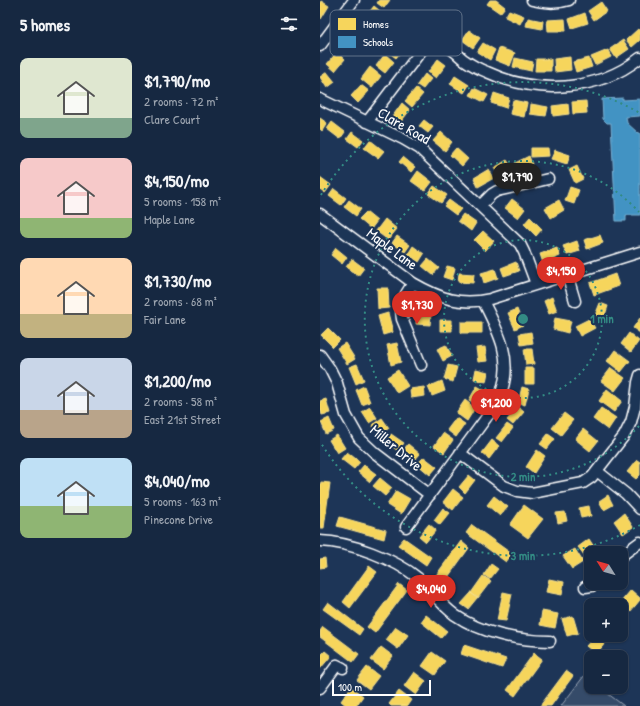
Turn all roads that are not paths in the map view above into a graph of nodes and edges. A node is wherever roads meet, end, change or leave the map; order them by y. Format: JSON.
{"nodes":[{"id":1,"x":354,"y":0,"type":"edge"},
{"id":2,"x":532,"y":0,"type":"edge"},
{"id":3,"x":569,"y":0,"type":"edge"},
{"id":4,"x":347,"y":10,"type":"edge"},
{"id":5,"x":330,"y":32,"type":"edge"},
{"id":6,"x":320,"y":46,"type":"edge"},
{"id":7,"x":417,"y":56,"type":"edge"},
{"id":8,"x":461,"y":56,"type":"edge"},
{"id":9,"x":640,"y":58,"type":"edge"},
{"id":10,"x":320,"y":99,"type":"edge"},
{"id":11,"x":367,"y":122,"type":"junction"},
{"id":12,"x":548,"y":179,"type":"dead end"},
{"id":13,"x":480,"y":206,"type":"junction"},
{"id":14,"x":320,"y":214,"type":"edge"},
{"id":15,"x":640,"y":252,"type":"edge"},
{"id":16,"x":567,"y":274,"type":"junction"},
{"id":17,"x":413,"y":284,"type":"junction"},
{"id":18,"x":536,"y":284,"type":"junction"},
{"id":19,"x":483,"y":301,"type":"junction"},
{"id":20,"x":575,"y":301,"type":"dead end"},
{"id":21,"x":320,"y":355,"type":"edge"},
{"id":22,"x":421,"y":365,"type":"dead end"},
{"id":23,"x":640,"y":375,"type":"edge"},
{"id":24,"x":460,"y":453,"type":"junction"},
{"id":25,"x":597,"y":471,"type":"junction"},
{"id":26,"x":430,"y":495,"type":"junction"},
{"id":27,"x":640,"y":510,"type":"edge"},
{"id":28,"x":406,"y":527,"type":"dead end"},
{"id":29,"x":320,"y":541,"type":"edge"},
{"id":30,"x":640,"y":542,"type":"edge"},
{"id":31,"x":628,"y":551,"type":"edge"},
{"id":32,"x":550,"y":641,"type":"dead end"},
{"id":33,"x":342,"y":668,"type":"dead end"},
{"id":34,"x":320,"y":688,"type":"edge"}],
"edges":[{"from":1,"to":4,"type":"street"},
{"from":2,"to":3,"type":"street"},
{"from":5,"to":6,"type":"street"},
{"from":7,"to":11,"type":"street"},
{"from":8,"to":9,"type":"street"},
{"from":10,"to":11,"type":"street","name":"Clare Road"},
{"from":11,"to":13,"type":"street","name":"Clare Road"},
{"from":12,"to":13,"type":"street"},
{"from":13,"to":18,"type":"street","name":"Clare Road"},
{"from":14,"to":17,"type":"street","name":"Maple Lane"},
{"from":15,"to":16,"type":"street","name":"Maple Lane"},
{"from":16,"to":18,"type":"street","name":"Maple Lane"},
{"from":16,"to":20,"type":"street"},
{"from":17,"to":19,"type":"street","name":"Maple Lane"},
{"from":17,"to":22,"type":"street"},
{"from":18,"to":19,"type":"street","name":"Maple Lane"},
{"from":19,"to":24,"type":"street"},
{"from":21,"to":26,"type":"street","name":"Miller Drive"},
{"from":23,"to":25,"type":"street"},
{"from":24,"to":25,"type":"street"},
{"from":24,"to":26,"type":"street"},
{"from":25,"to":27,"type":"street"},
{"from":26,"to":28,"type":"street"},
{"from":29,"to":32,"type":"street"},
{"from":30,"to":31,"type":"street"},
{"from":33,"to":34,"type":"street"}]}
